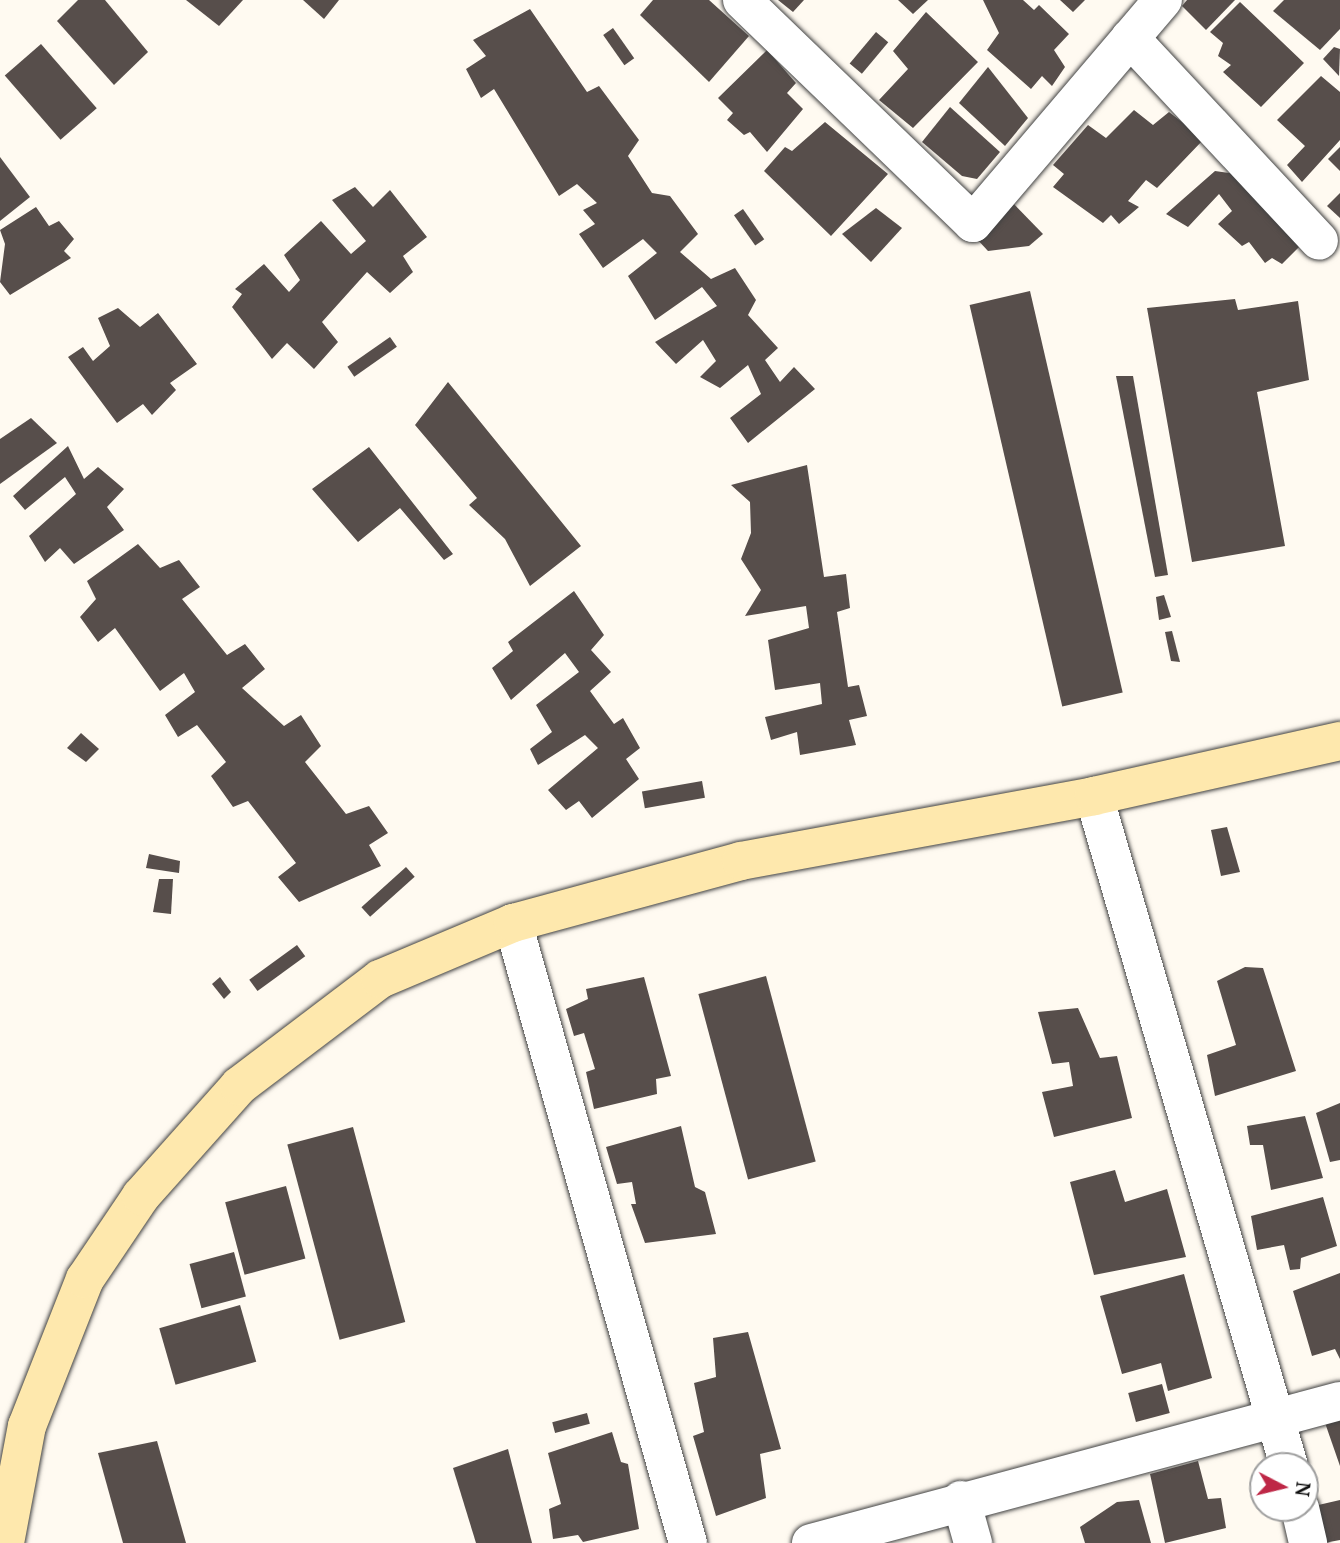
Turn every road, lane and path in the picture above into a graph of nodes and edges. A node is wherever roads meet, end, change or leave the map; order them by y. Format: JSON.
{"nodes":[{"id":1,"x":742,"y":0,"type":"edge"},
{"id":2,"x":1163,"y":0,"type":"edge"},
{"id":3,"x":1130,"y":38,"type":"junction"},
{"id":4,"x":1319,"y":241,"type":"dead end"},
{"id":5,"x":1340,"y":741,"type":"edge"},
{"id":6,"x":1094,"y":796,"type":"junction"},
{"id":7,"x":513,"y":923,"type":"junction"},
{"id":8,"x":1340,"y":1401,"type":"edge"},
{"id":9,"x":1278,"y":1418,"type":"junction"},
{"id":10,"x":1286,"y":1452,"type":"edge"},
{"id":11,"x":961,"y":1500,"type":"junction"},
{"id":12,"x":1303,"y":1522,"type":"edge"},
{"id":13,"x":5,"y":1543,"type":"edge"},
{"id":14,"x":688,"y":1543,"type":"edge"},
{"id":15,"x":811,"y":1543,"type":"edge"},
{"id":16,"x":972,"y":1543,"type":"edge"},
{"id":17,"x":1308,"y":1543,"type":"edge"}],
"edges":[{"from":1,"to":3,"type":"street"},
{"from":2,"to":3,"type":"street"},
{"from":3,"to":4,"type":"street"},
{"from":5,"to":6,"type":"street"},
{"from":6,"to":7,"type":"street"},
{"from":6,"to":9,"type":"street"},
{"from":7,"to":13,"type":"street"},
{"from":7,"to":14,"type":"street"},
{"from":8,"to":9,"type":"street"},
{"from":9,"to":10,"type":"street"},
{"from":9,"to":11,"type":"street"},
{"from":11,"to":15,"type":"street"},
{"from":11,"to":16,"type":"street"},
{"from":12,"to":17,"type":"street"}]}
